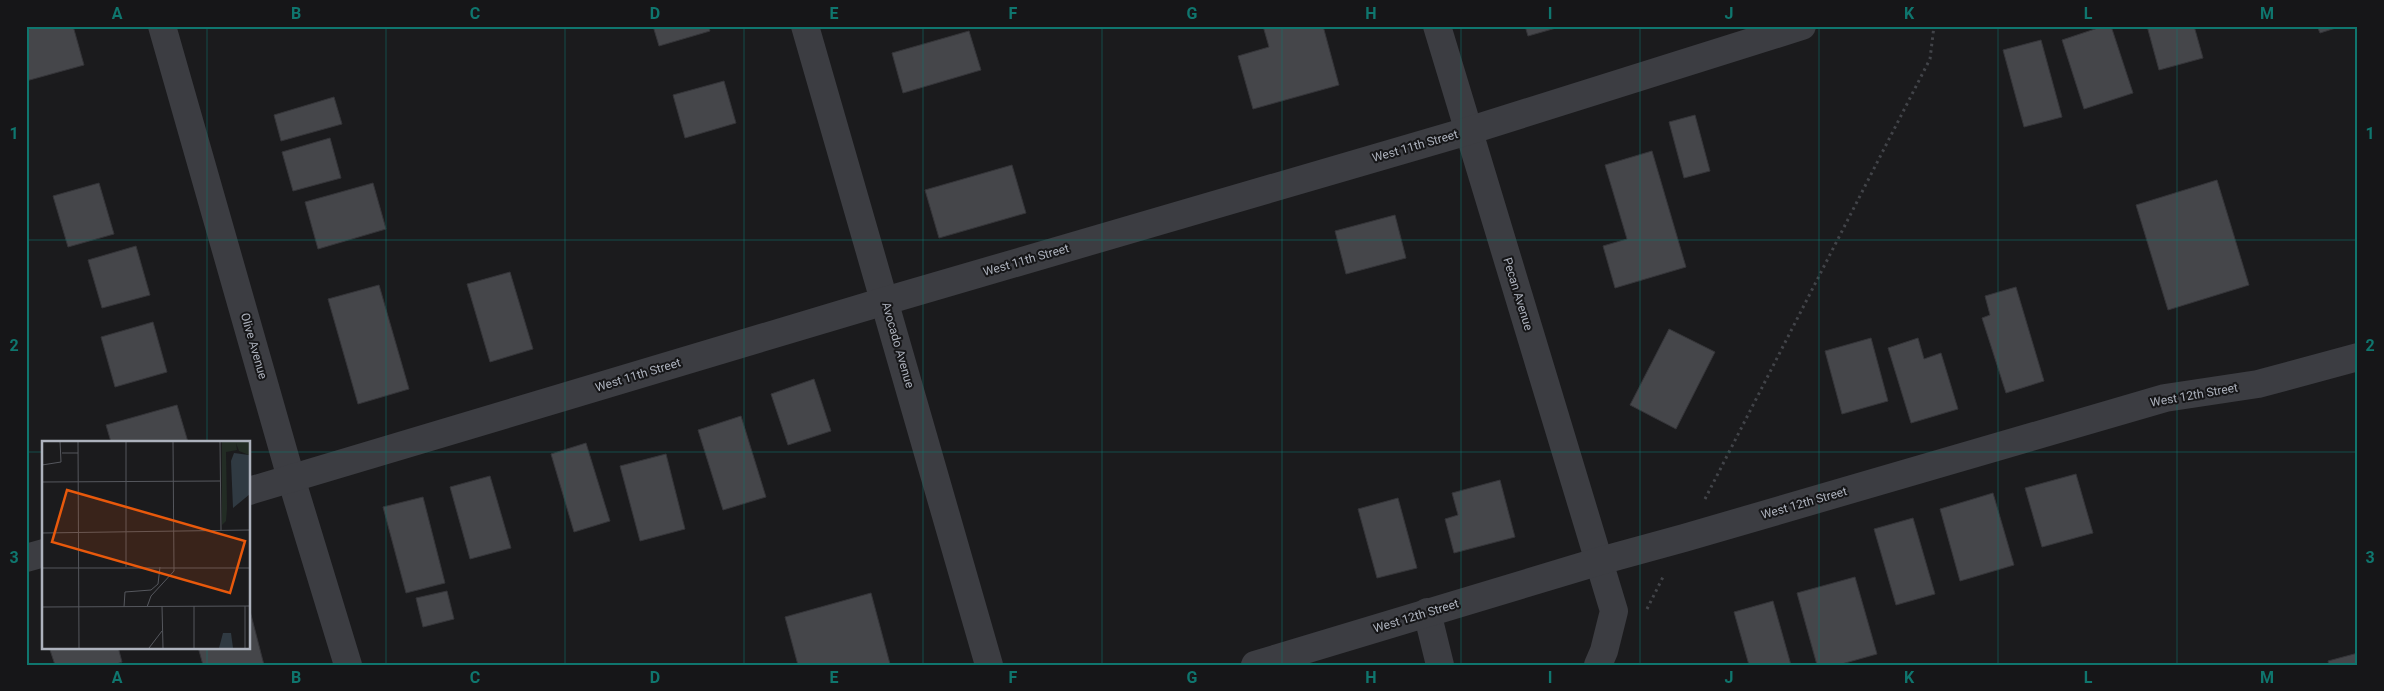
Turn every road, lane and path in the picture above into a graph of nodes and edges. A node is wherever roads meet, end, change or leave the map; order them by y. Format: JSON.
{"nodes":[{"id":1,"x":162,"y":26,"type":"edge"},
{"id":2,"x":805,"y":26,"type":"edge"},
{"id":3,"x":1437,"y":26,"type":"edge"},
{"id":4,"x":1802,"y":26,"type":"edge"},
{"id":5,"x":1934,"y":26,"type":"edge"},
{"id":6,"x":1468,"y":131,"type":"junction"},
{"id":7,"x":885,"y":301,"type":"junction"},
{"id":8,"x":2358,"y":357,"type":"edge"},
{"id":9,"x":292,"y":478,"type":"junction"},
{"id":10,"x":250,"y":491,"type":"edge"},
{"id":11,"x":1684,"y":538,"type":"junction"},
{"id":12,"x":42,"y":554,"type":"edge"},
{"id":13,"x":26,"y":558,"type":"edge"},
{"id":14,"x":1600,"y":561,"type":"junction"},
{"id":15,"x":1427,"y":612,"type":"junction"},
{"id":16,"x":1644,"y":614,"type":"dead end"},
{"id":17,"x":348,"y":665,"type":"edge"},
{"id":18,"x":989,"y":665,"type":"edge"},
{"id":19,"x":1255,"y":665,"type":"edge"},
{"id":20,"x":1440,"y":665,"type":"edge"},
{"id":21,"x":1598,"y":665,"type":"edge"}],
"edges":[{"from":1,"to":9,"type":"street","name":"Olive Avenue"},
{"from":2,"to":7,"type":"street","name":"Avocado Avenue"},
{"from":3,"to":6,"type":"street","name":"Pecan Avenue"},
{"from":4,"to":6,"type":"street","name":"West 11th Street"},
{"from":5,"to":11,"type":"path"},
{"from":6,"to":7,"type":"street","name":"West 11th Street"},
{"from":6,"to":14,"type":"street","name":"Pecan Avenue"},
{"from":7,"to":9,"type":"street","name":"West 11th Street"},
{"from":7,"to":18,"type":"street","name":"Avocado Avenue"},
{"from":8,"to":11,"type":"street","name":"West 12th Street"},
{"from":9,"to":10,"type":"street","name":"West 11th Street"},
{"from":9,"to":17,"type":"street","name":"Olive Avenue"},
{"from":11,"to":14,"type":"street","name":"West 12th Street"},
{"from":11,"to":16,"type":"path"},
{"from":12,"to":13,"type":"street"},
{"from":14,"to":15,"type":"street","name":"West 12th Street"},
{"from":14,"to":21,"type":"street","name":"Pecan Avenue"},
{"from":15,"to":19,"type":"street","name":"West 12th Street"},
{"from":15,"to":20,"type":"street"}]}
